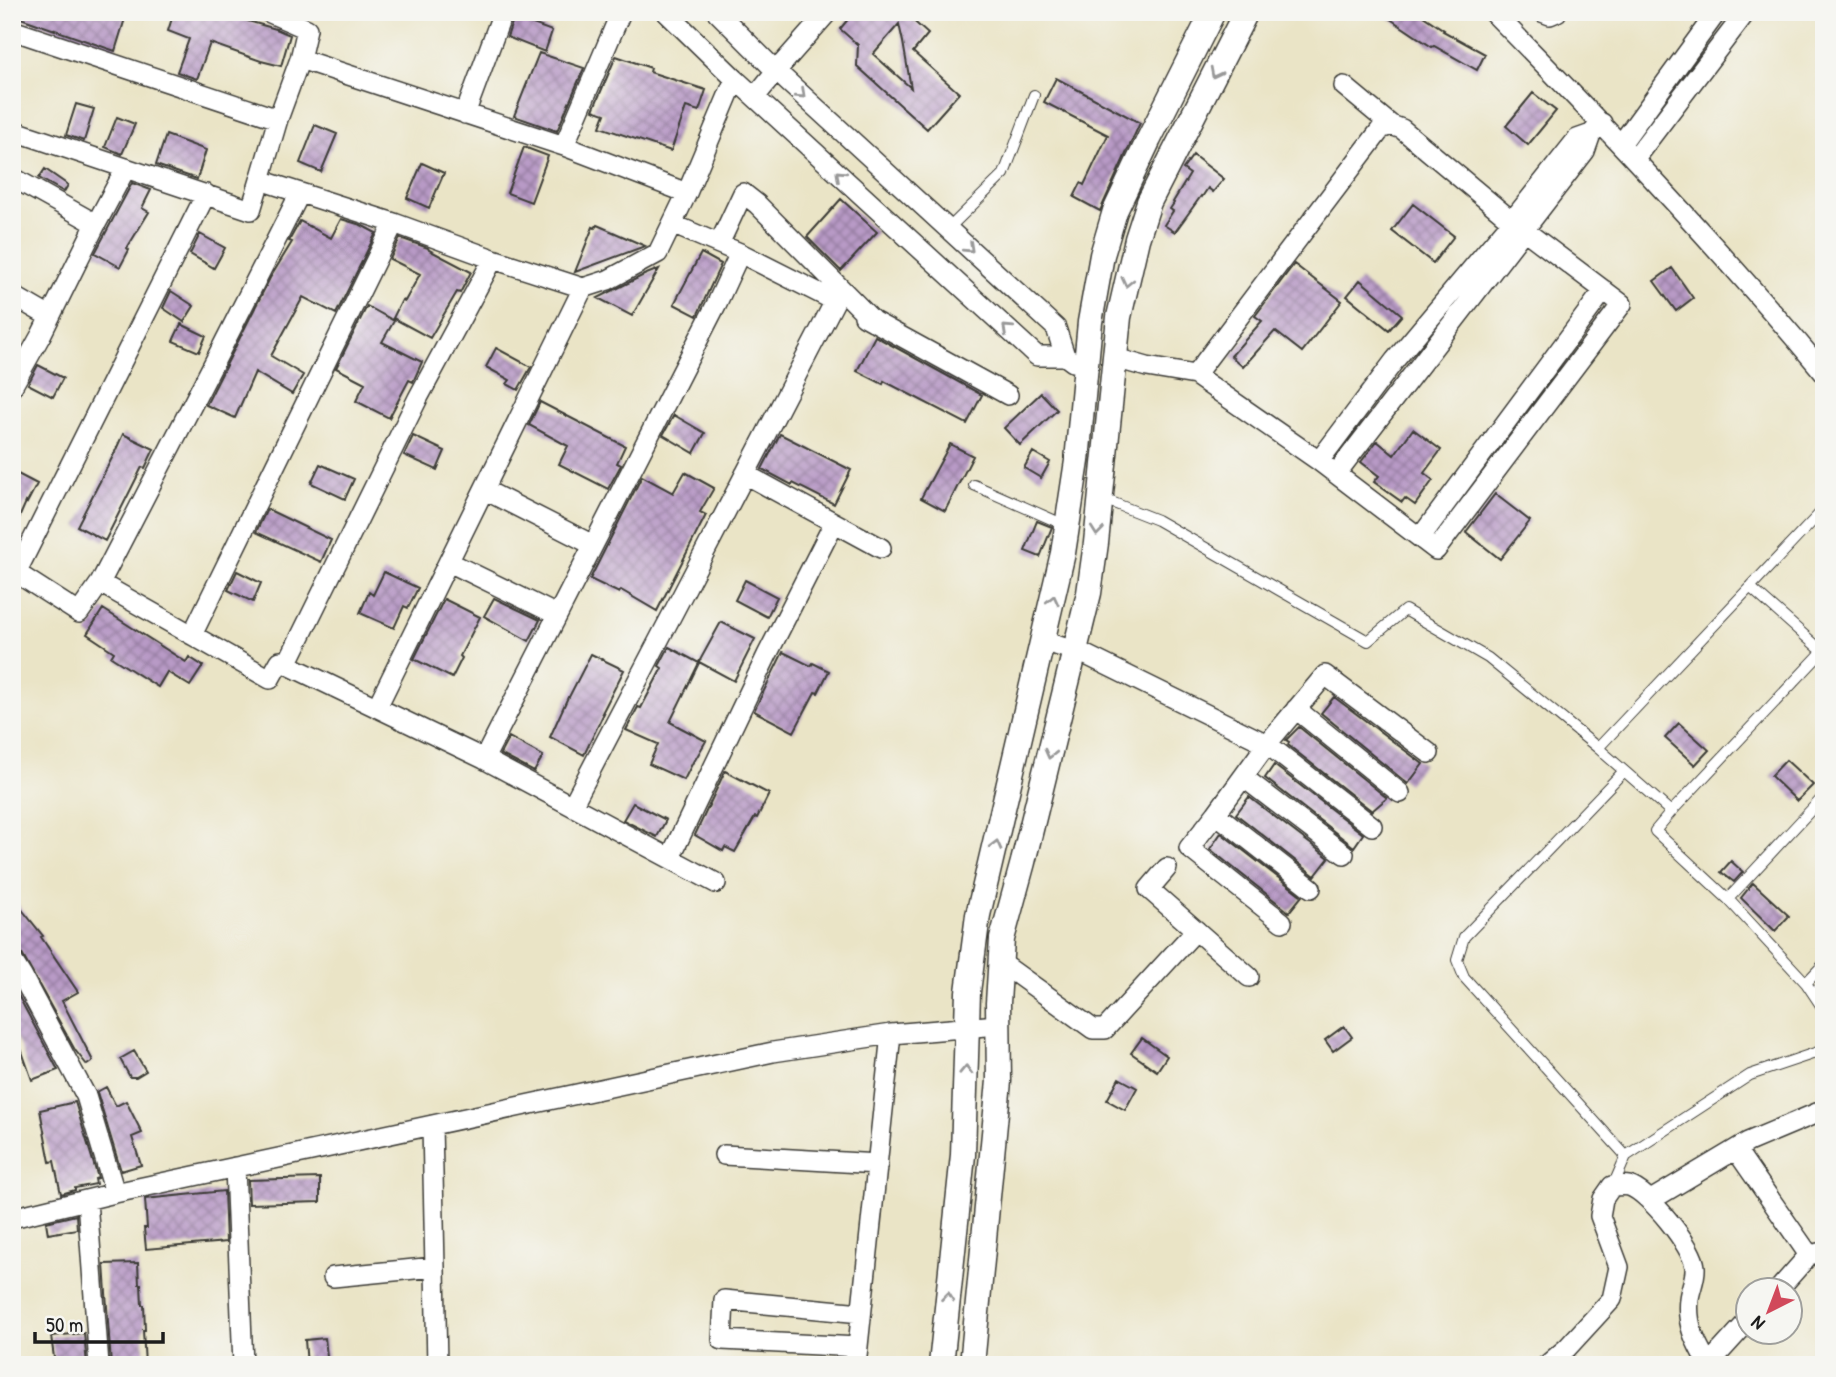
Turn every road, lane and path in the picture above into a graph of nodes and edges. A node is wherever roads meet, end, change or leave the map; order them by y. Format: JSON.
{"nodes":[{"id":1,"x":268,"y":12,"type":"edge"},
{"id":2,"x":503,"y":12,"type":"edge"},
{"id":3,"x":621,"y":12,"type":"edge"},
{"id":4,"x":666,"y":12,"type":"edge"},
{"id":5,"x":717,"y":12,"type":"edge"},
{"id":6,"x":828,"y":12,"type":"edge"},
{"id":7,"x":1213,"y":12,"type":"edge"},
{"id":8,"x":1246,"y":12,"type":"edge"},
{"id":9,"x":1493,"y":12,"type":"edge"},
{"id":10,"x":1542,"y":12,"type":"edge"},
{"id":11,"x":1557,"y":12,"type":"edge"},
{"id":12,"x":1717,"y":12,"type":"edge"},
{"id":13,"x":1746,"y":12,"type":"edge"},
{"id":14,"x":12,"y":30,"type":"edge"},
{"id":15,"x":300,"y":59,"type":"junction"},
{"id":16,"x":776,"y":71,"type":"junction"},
{"id":17,"x":735,"y":79,"type":"junction"},
{"id":18,"x":1344,"y":86,"type":"dead end"},
{"id":19,"x":1034,"y":95,"type":"dead end"},
{"id":20,"x":755,"y":97,"type":"junction"},
{"id":21,"x":465,"y":114,"type":"junction"},
{"id":22,"x":278,"y":118,"type":"junction"},
{"id":23,"x":1391,"y":125,"type":"junction"},
{"id":24,"x":1597,"y":128,"type":"junction"},
{"id":25,"x":12,"y":130,"type":"edge"},
{"id":26,"x":564,"y":146,"type":"junction"},
{"id":27,"x":1628,"y":151,"type":"junction"},
{"id":28,"x":126,"y":167,"type":"junction"},
{"id":29,"x":12,"y":177,"type":"edge"},
{"id":30,"x":260,"y":180,"type":"junction"},
{"id":31,"x":300,"y":193,"type":"junction"},
{"id":32,"x":687,"y":193,"type":"junction"},
{"id":33,"x":206,"y":194,"type":"junction"},
{"id":34,"x":394,"y":223,"type":"junction"},
{"id":35,"x":96,"y":224,"type":"junction"},
{"id":36,"x":672,"y":224,"type":"junction"},
{"id":37,"x":1518,"y":226,"type":"junction"},
{"id":38,"x":948,"y":229,"type":"junction"},
{"id":39,"x":719,"y":244,"type":"junction"},
{"id":40,"x":740,"y":253,"type":"junction"},
{"id":41,"x":493,"y":260,"type":"junction"},
{"id":42,"x":583,"y":288,"type":"junction"},
{"id":43,"x":12,"y":295,"type":"edge"},
{"id":44,"x":835,"y":300,"type":"junction"},
{"id":45,"x":50,"y":317,"type":"junction"},
{"id":46,"x":873,"y":321,"type":"junction"},
{"id":47,"x":1065,"y":356,"type":"junction"},
{"id":48,"x":1115,"y":358,"type":"junction"},
{"id":49,"x":1085,"y":371,"type":"junction"},
{"id":50,"x":1824,"y":373,"type":"edge"},
{"id":51,"x":1195,"y":375,"type":"junction"},
{"id":52,"x":12,"y":387,"type":"edge"},
{"id":53,"x":1008,"y":395,"type":"dead end"},
{"id":54,"x":1319,"y":461,"type":"junction"},
{"id":55,"x":745,"y":474,"type":"junction"},
{"id":56,"x":1336,"y":474,"type":"junction"},
{"id":57,"x":974,"y":485,"type":"dead end"},
{"id":58,"x":485,"y":490,"type":"junction"},
{"id":59,"x":1101,"y":498,"type":"junction"},
{"id":60,"x":1824,"y":509,"type":"edge"},
{"id":61,"x":834,"y":523,"type":"junction"},
{"id":62,"x":1067,"y":526,"type":"junction"},
{"id":63,"x":593,"y":545,"type":"junction"},
{"id":64,"x":881,"y":548,"type":"dead end"},
{"id":65,"x":449,"y":562,"type":"junction"},
{"id":66,"x":14,"y":571,"type":"edge"},
{"id":67,"x":100,"y":583,"type":"junction"},
{"id":68,"x":1750,"y":587,"type":"junction"},
{"id":69,"x":557,"y":615,"type":"junction"},
{"id":70,"x":192,"y":635,"type":"junction"},
{"id":71,"x":1043,"y":641,"type":"junction"},
{"id":72,"x":1823,"y":650,"type":"edge"},
{"id":73,"x":1075,"y":651,"type":"junction"},
{"id":74,"x":287,"y":664,"type":"junction"},
{"id":75,"x":377,"y":707,"type":"junction"},
{"id":76,"x":1296,"y":709,"type":"junction"},
{"id":77,"x":1267,"y":744,"type":"junction"},
{"id":78,"x":1598,"y":748,"type":"junction"},
{"id":79,"x":1429,"y":753,"type":"dead end"},
{"id":80,"x":484,"y":758,"type":"junction"},
{"id":81,"x":1624,"y":771,"type":"junction"},
{"id":82,"x":1243,"y":777,"type":"junction"},
{"id":83,"x":1400,"y":793,"type":"dead end"},
{"id":84,"x":1824,"y":796,"type":"edge"},
{"id":85,"x":572,"y":806,"type":"junction"},
{"id":86,"x":1671,"y":812,"type":"junction"},
{"id":87,"x":1216,"y":814,"type":"junction"},
{"id":88,"x":1373,"y":826,"type":"dead end"},
{"id":89,"x":1344,"y":854,"type":"dead end"},
{"id":90,"x":670,"y":858,"type":"junction"},
{"id":91,"x":1167,"y":869,"type":"dead end"},
{"id":92,"x":716,"y":883,"type":"dead end"},
{"id":93,"x":1311,"y":888,"type":"dead end"},
{"id":94,"x":1728,"y":899,"type":"junction"},
{"id":95,"x":1282,"y":922,"type":"dead end"},
{"id":96,"x":1196,"y":930,"type":"junction"},
{"id":97,"x":12,"y":960,"type":"edge"},
{"id":98,"x":1000,"y":962,"type":"junction"},
{"id":99,"x":1824,"y":964,"type":"edge"},
{"id":100,"x":1249,"y":976,"type":"dead end"},
{"id":101,"x":1806,"y":982,"type":"junction"},
{"id":102,"x":1824,"y":1010,"type":"edge"},
{"id":103,"x":998,"y":1025,"type":"junction"},
{"id":104,"x":967,"y":1027,"type":"junction"},
{"id":105,"x":891,"y":1034,"type":"junction"},
{"id":106,"x":1824,"y":1050,"type":"edge"},
{"id":107,"x":1824,"y":1110,"type":"edge"},
{"id":108,"x":432,"y":1125,"type":"junction"},
{"id":109,"x":1736,"y":1150,"type":"junction"},
{"id":110,"x":724,"y":1155,"type":"dead end"},
{"id":111,"x":1626,"y":1156,"type":"junction"},
{"id":112,"x":878,"y":1164,"type":"junction"},
{"id":113,"x":235,"y":1167,"type":"junction"},
{"id":114,"x":1620,"y":1186,"type":"junction"},
{"id":115,"x":116,"y":1193,"type":"junction"},
{"id":116,"x":87,"y":1200,"type":"junction"},
{"id":117,"x":1651,"y":1200,"type":"junction"},
{"id":118,"x":12,"y":1218,"type":"edge"},
{"id":119,"x":1816,"y":1254,"type":"edge"},
{"id":120,"x":435,"y":1267,"type":"junction"},
{"id":121,"x":1793,"y":1276,"type":"edge"},
{"id":122,"x":333,"y":1277,"type":"dead end"},
{"id":123,"x":862,"y":1313,"type":"junction"},
{"id":124,"x":1734,"y":1336,"type":"edge"},
{"id":125,"x":857,"y":1356,"type":"edge"},
{"id":126,"x":100,"y":1365,"type":"edge"},
{"id":127,"x":243,"y":1365,"type":"edge"},
{"id":128,"x":437,"y":1365,"type":"edge"},
{"id":129,"x":941,"y":1365,"type":"edge"},
{"id":130,"x":972,"y":1365,"type":"edge"},
{"id":131,"x":1547,"y":1365,"type":"edge"},
{"id":132,"x":1708,"y":1365,"type":"edge"}],
"edges":[{"from":1,"to":15,"type":"street"},
{"from":2,"to":21,"type":"street"},
{"from":3,"to":26,"type":"street"},
{"from":4,"to":17,"type":"street"},
{"from":5,"to":16,"type":"street"},
{"from":6,"to":16,"type":"street"},
{"from":7,"to":49,"type":"street"},
{"from":8,"to":48,"type":"street","one_way":true},
{"from":9,"to":24,"type":"street"},
{"from":10,"to":11,"type":"street"},
{"from":12,"to":27,"type":"street"},
{"from":13,"to":27,"type":"street"},
{"from":14,"to":22,"type":"street"},
{"from":15,"to":21,"type":"street"},
{"from":15,"to":22,"type":"street"},
{"from":16,"to":20,"type":"street"},
{"from":16,"to":38,"type":"street","one_way":true},
{"from":17,"to":20,"type":"street"},
{"from":17,"to":32,"type":"street"},
{"from":18,"to":23,"type":"street"},
{"from":19,"to":38,"type":"lane"},
{"from":47,"to":20,"type":"street","one_way":true},
{"from":21,"to":26,"type":"street"},
{"from":22,"to":30,"type":"street"},
{"from":23,"to":37,"type":"street"},
{"from":23,"to":51,"type":"street"},
{"from":24,"to":27,"type":"street"},
{"from":24,"to":37,"type":"street"},
{"from":25,"to":28,"type":"street"},
{"from":26,"to":32,"type":"street"},
{"from":27,"to":50,"type":"street"},
{"from":28,"to":33,"type":"street"},
{"from":28,"to":35,"type":"street"},
{"from":29,"to":35,"type":"street"},
{"from":30,"to":31,"type":"street"},
{"from":30,"to":33,"type":"street"},
{"from":31,"to":34,"type":"street"},
{"from":31,"to":67,"type":"street"},
{"from":32,"to":36,"type":"street"},
{"from":33,"to":66,"type":"street"},
{"from":34,"to":41,"type":"street"},
{"from":34,"to":70,"type":"street"},
{"from":35,"to":45,"type":"street"},
{"from":36,"to":39,"type":"street"},
{"from":36,"to":42,"type":"street"},
{"from":37,"to":54,"type":"street"},
{"from":37,"to":56,"type":"street"},
{"from":37,"to":56,"type":"street"},
{"from":38,"to":47,"type":"street","one_way":true},
{"from":39,"to":40,"type":"street"},
{"from":39,"to":46,"type":"street"},
{"from":40,"to":44,"type":"street"},
{"from":40,"to":63,"type":"street"},
{"from":41,"to":42,"type":"street"},
{"from":41,"to":74,"type":"street"},
{"from":42,"to":58,"type":"street"},
{"from":43,"to":45,"type":"street"},
{"from":44,"to":46,"type":"street"},
{"from":44,"to":55,"type":"street"},
{"from":45,"to":52,"type":"street"},
{"from":46,"to":53,"type":"street"},
{"from":47,"to":49,"type":"street"},
{"from":48,"to":51,"type":"street"},
{"from":48,"to":59,"type":"street"},
{"from":49,"to":62,"type":"street"},
{"from":51,"to":54,"type":"street"},
{"from":54,"to":56,"type":"street"},
{"from":55,"to":61,"type":"street"},
{"from":55,"to":85,"type":"street"},
{"from":57,"to":62,"type":"lane"},
{"from":58,"to":63,"type":"street"},
{"from":58,"to":65,"type":"street"},
{"from":59,"to":73,"type":"street","one_way":true},
{"from":59,"to":78,"type":"lane"},
{"from":60,"to":68,"type":"lane"},
{"from":61,"to":64,"type":"street"},
{"from":61,"to":90,"type":"street"},
{"from":71,"to":62,"type":"street","one_way":true},
{"from":63,"to":69,"type":"street"},
{"from":65,"to":69,"type":"street"},
{"from":65,"to":75,"type":"street"},
{"from":66,"to":67,"type":"street"},
{"from":67,"to":70,"type":"street"},
{"from":68,"to":72,"type":"lane"},
{"from":68,"to":78,"type":"lane"},
{"from":69,"to":80,"type":"street"},
{"from":70,"to":74,"type":"street"},
{"from":71,"to":73,"type":"street"},
{"from":104,"to":71,"type":"street","one_way":true},
{"from":72,"to":86,"type":"lane"},
{"from":73,"to":77,"type":"street"},
{"from":73,"to":98,"type":"street","one_way":true},
{"from":74,"to":75,"type":"street"},
{"from":75,"to":80,"type":"street"},
{"from":76,"to":77,"type":"street"},
{"from":76,"to":79,"type":"street"},
{"from":76,"to":83,"type":"street"},
{"from":77,"to":82,"type":"street"},
{"from":77,"to":88,"type":"street"},
{"from":78,"to":81,"type":"lane"},
{"from":80,"to":85,"type":"street"},
{"from":81,"to":86,"type":"lane"},
{"from":81,"to":111,"type":"lane"},
{"from":82,"to":87,"type":"street"},
{"from":82,"to":89,"type":"street"},
{"from":84,"to":94,"type":"lane"},
{"from":85,"to":90,"type":"street"},
{"from":86,"to":94,"type":"lane"},
{"from":87,"to":93,"type":"street"},
{"from":87,"to":95,"type":"street"},
{"from":90,"to":92,"type":"street"},
{"from":91,"to":96,"type":"street"},
{"from":94,"to":101,"type":"lane"},
{"from":96,"to":98,"type":"street"},
{"from":96,"to":100,"type":"street"},
{"from":97,"to":115,"type":"street"},
{"from":98,"to":103,"type":"street"},
{"from":99,"to":101,"type":"lane"},
{"from":101,"to":102,"type":"lane"},
{"from":103,"to":104,"type":"street"},
{"from":103,"to":130,"type":"street"},
{"from":104,"to":105,"type":"street"},
{"from":129,"to":104,"type":"street","one_way":true},
{"from":105,"to":108,"type":"street"},
{"from":105,"to":112,"type":"street"},
{"from":106,"to":111,"type":"lane"},
{"from":107,"to":109,"type":"street"},
{"from":108,"to":113,"type":"street"},
{"from":108,"to":120,"type":"street"},
{"from":109,"to":117,"type":"street"},
{"from":109,"to":119,"type":"street"},
{"from":110,"to":112,"type":"street"},
{"from":111,"to":114,"type":"lane"},
{"from":112,"to":123,"type":"street"},
{"from":113,"to":115,"type":"street"},
{"from":113,"to":127,"type":"street"},
{"from":114,"to":117,"type":"street"},
{"from":114,"to":131,"type":"street"},
{"from":115,"to":116,"type":"street"},
{"from":116,"to":118,"type":"street"},
{"from":116,"to":126,"type":"street"},
{"from":117,"to":132,"type":"street"},
{"from":119,"to":121,"type":"street"},
{"from":120,"to":122,"type":"street"},
{"from":120,"to":128,"type":"street"},
{"from":123,"to":125,"type":"street"},
{"from":123,"to":125,"type":"street"},
{"from":124,"to":132,"type":"street"}]}
